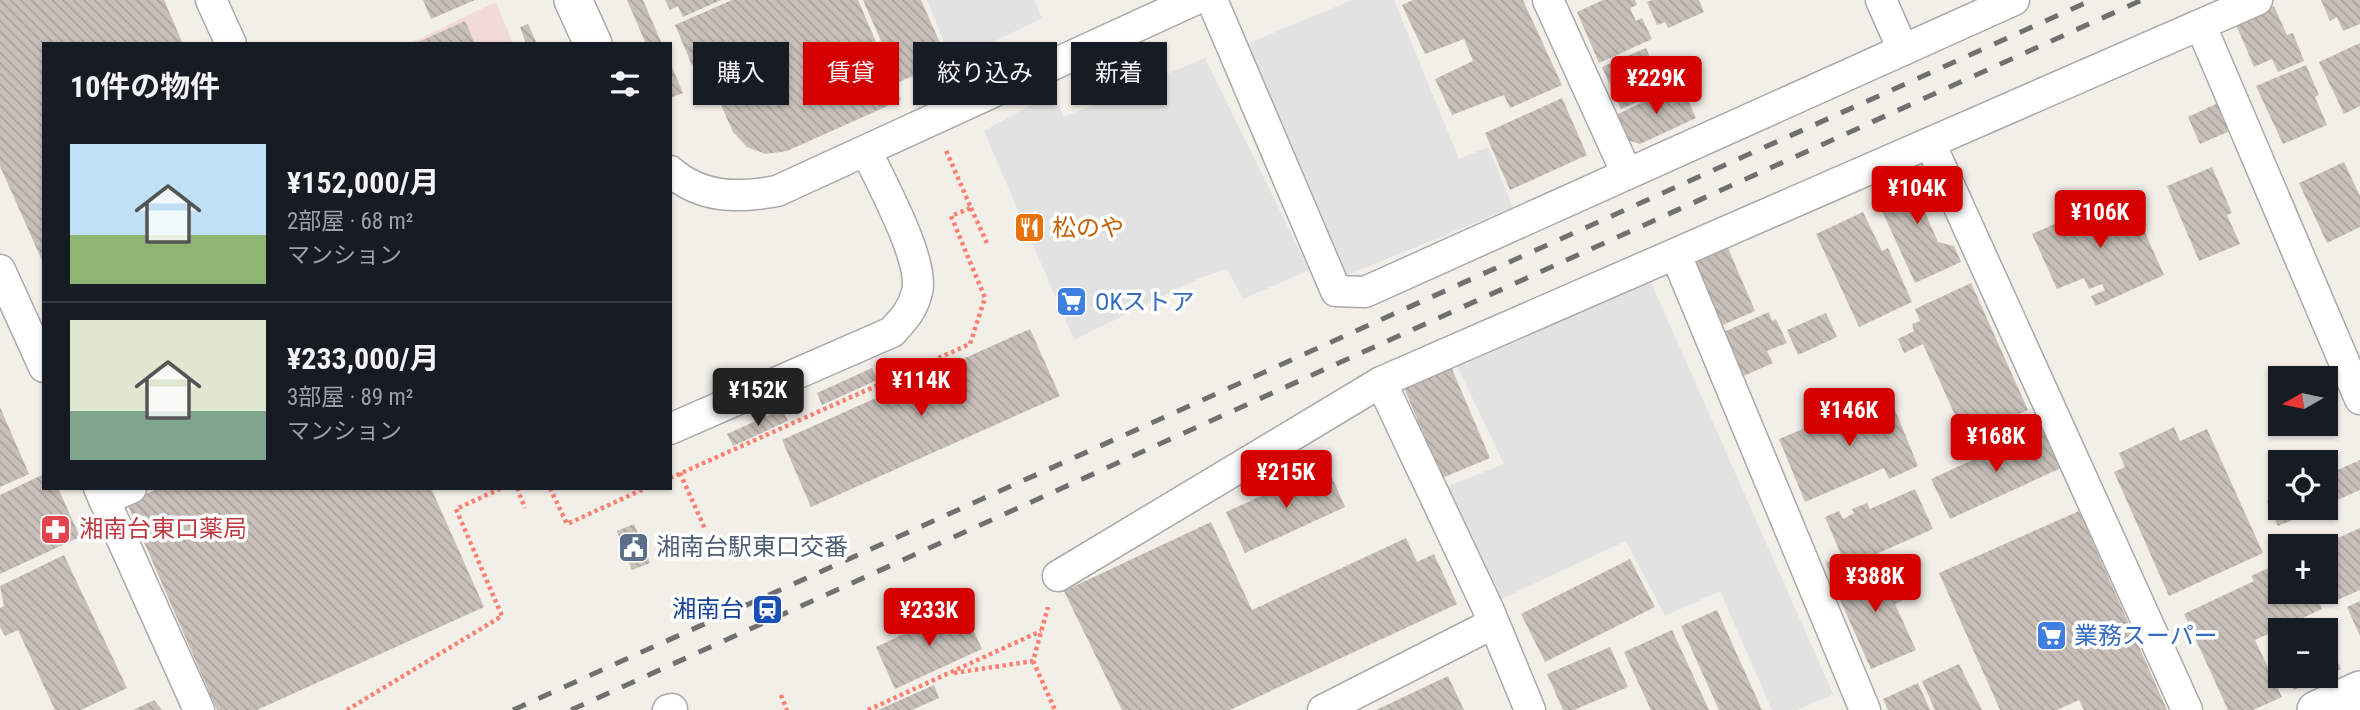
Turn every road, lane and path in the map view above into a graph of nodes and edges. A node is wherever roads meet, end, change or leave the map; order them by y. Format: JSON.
{"nodes":[{"id":1,"x":211,"y":0,"type":"edge"},
{"id":2,"x":573,"y":0,"type":"edge"},
{"id":3,"x":1194,"y":0,"type":"edge"},
{"id":4,"x":1212,"y":0,"type":"edge"},
{"id":5,"x":1548,"y":0,"type":"edge"},
{"id":6,"x":1881,"y":0,"type":"edge"},
{"id":7,"x":2014,"y":0,"type":"edge"},
{"id":8,"x":2257,"y":0,"type":"edge"},
{"id":9,"x":2202,"y":26,"type":"junction"},
{"id":10,"x":230,"y":42,"type":"edge"},
{"id":11,"x":592,"y":42,"type":"edge"},
{"id":12,"x":1903,"y":50,"type":"junction"},
{"id":13,"x":881,"y":105,"type":"edge"},
{"id":14,"x":886,"y":117,"type":"dead end"},
{"id":15,"x":1930,"y":143,"type":"junction"},
{"id":16,"x":867,"y":152,"type":"junction"},
{"id":17,"x":672,"y":173,"type":"edge"},
{"id":18,"x":1627,"y":174,"type":"junction"},
{"id":19,"x":971,"y":208,"type":"dead end"},
{"id":20,"x":987,"y":243,"type":"dead end"},
{"id":21,"x":1676,"y":255,"type":"junction"},
{"id":22,"x":0,"y":270,"type":"edge"},
{"id":23,"x":42,"y":363,"type":"edge"},
{"id":24,"x":1381,"y":382,"type":"junction"},
{"id":25,"x":2360,"y":399,"type":"edge"},
{"id":26,"x":672,"y":428,"type":"edge"},
{"id":27,"x":680,"y":473,"type":"dead end"},
{"id":28,"x":121,"y":490,"type":"edge"},
{"id":29,"x":498,"y":490,"type":"edge"},
{"id":30,"x":518,"y":490,"type":"edge"},
{"id":31,"x":551,"y":490,"type":"edge"},
{"id":32,"x":642,"y":490,"type":"edge"},
{"id":33,"x":102,"y":494,"type":"edge"},
{"id":34,"x":525,"y":508,"type":"dead end"},
{"id":35,"x":705,"y":528,"type":"dead end"},
{"id":36,"x":1058,"y":576,"type":"joint"},
{"id":37,"x":1492,"y":624,"type":"junction"},
{"id":38,"x":1041,"y":631,"type":"junction"},
{"id":39,"x":1033,"y":660,"type":"junction"},
{"id":40,"x":948,"y":674,"type":"junction"},
{"id":41,"x":2360,"y":690,"type":"edge"},
{"id":42,"x":781,"y":695,"type":"dead end"},
{"id":43,"x":199,"y":710,"type":"edge"},
{"id":44,"x":347,"y":710,"type":"edge"},
{"id":45,"x":787,"y":710,"type":"edge"},
{"id":46,"x":868,"y":710,"type":"edge"},
{"id":47,"x":1055,"y":710,"type":"edge"},
{"id":48,"x":1323,"y":710,"type":"edge"},
{"id":49,"x":1530,"y":710,"type":"edge"},
{"id":50,"x":1865,"y":710,"type":"edge"},
{"id":51,"x":2187,"y":710,"type":"edge"},
{"id":52,"x":2316,"y":710,"type":"edge"}],
"edges":[{"from":1,"to":10,"type":"street"},
{"from":2,"to":11,"type":"street"},
{"from":3,"to":16,"type":"street"},
{"from":4,"to":18,"type":"street"},
{"from":5,"to":18,"type":"street"},
{"from":6,"to":12,"type":"street"},
{"from":7,"to":12,"type":"street"},
{"from":8,"to":9,"type":"street"},
{"from":9,"to":15,"type":"street"},
{"from":9,"to":25,"type":"street"},
{"from":12,"to":18,"type":"street"},
{"from":13,"to":14,"type":"path"},
{"from":15,"to":21,"type":"street"},
{"from":15,"to":51,"type":"street"},
{"from":16,"to":17,"type":"street"},
{"from":16,"to":26,"type":"street"},
{"from":19,"to":20,"type":"path"},
{"from":21,"to":24,"type":"street"},
{"from":21,"to":50,"type":"street"},
{"from":22,"to":23,"type":"street"},
{"from":24,"to":36,"type":"street"},
{"from":24,"to":37,"type":"street"},
{"from":27,"to":35,"type":"path"},
{"from":28,"to":33,"type":"street"},
{"from":29,"to":44,"type":"path"},
{"from":30,"to":34,"type":"path"},
{"from":31,"to":32,"type":"path"},
{"from":33,"to":43,"type":"street"},
{"from":36,"to":38,"type":"path"},
{"from":37,"to":48,"type":"street"},
{"from":37,"to":49,"type":"street"},
{"from":38,"to":39,"type":"path"},
{"from":38,"to":40,"type":"path"},
{"from":39,"to":40,"type":"path"},
{"from":39,"to":47,"type":"path"},
{"from":40,"to":46,"type":"path"},
{"from":41,"to":52,"type":"street"},
{"from":42,"to":45,"type":"path"}]}
